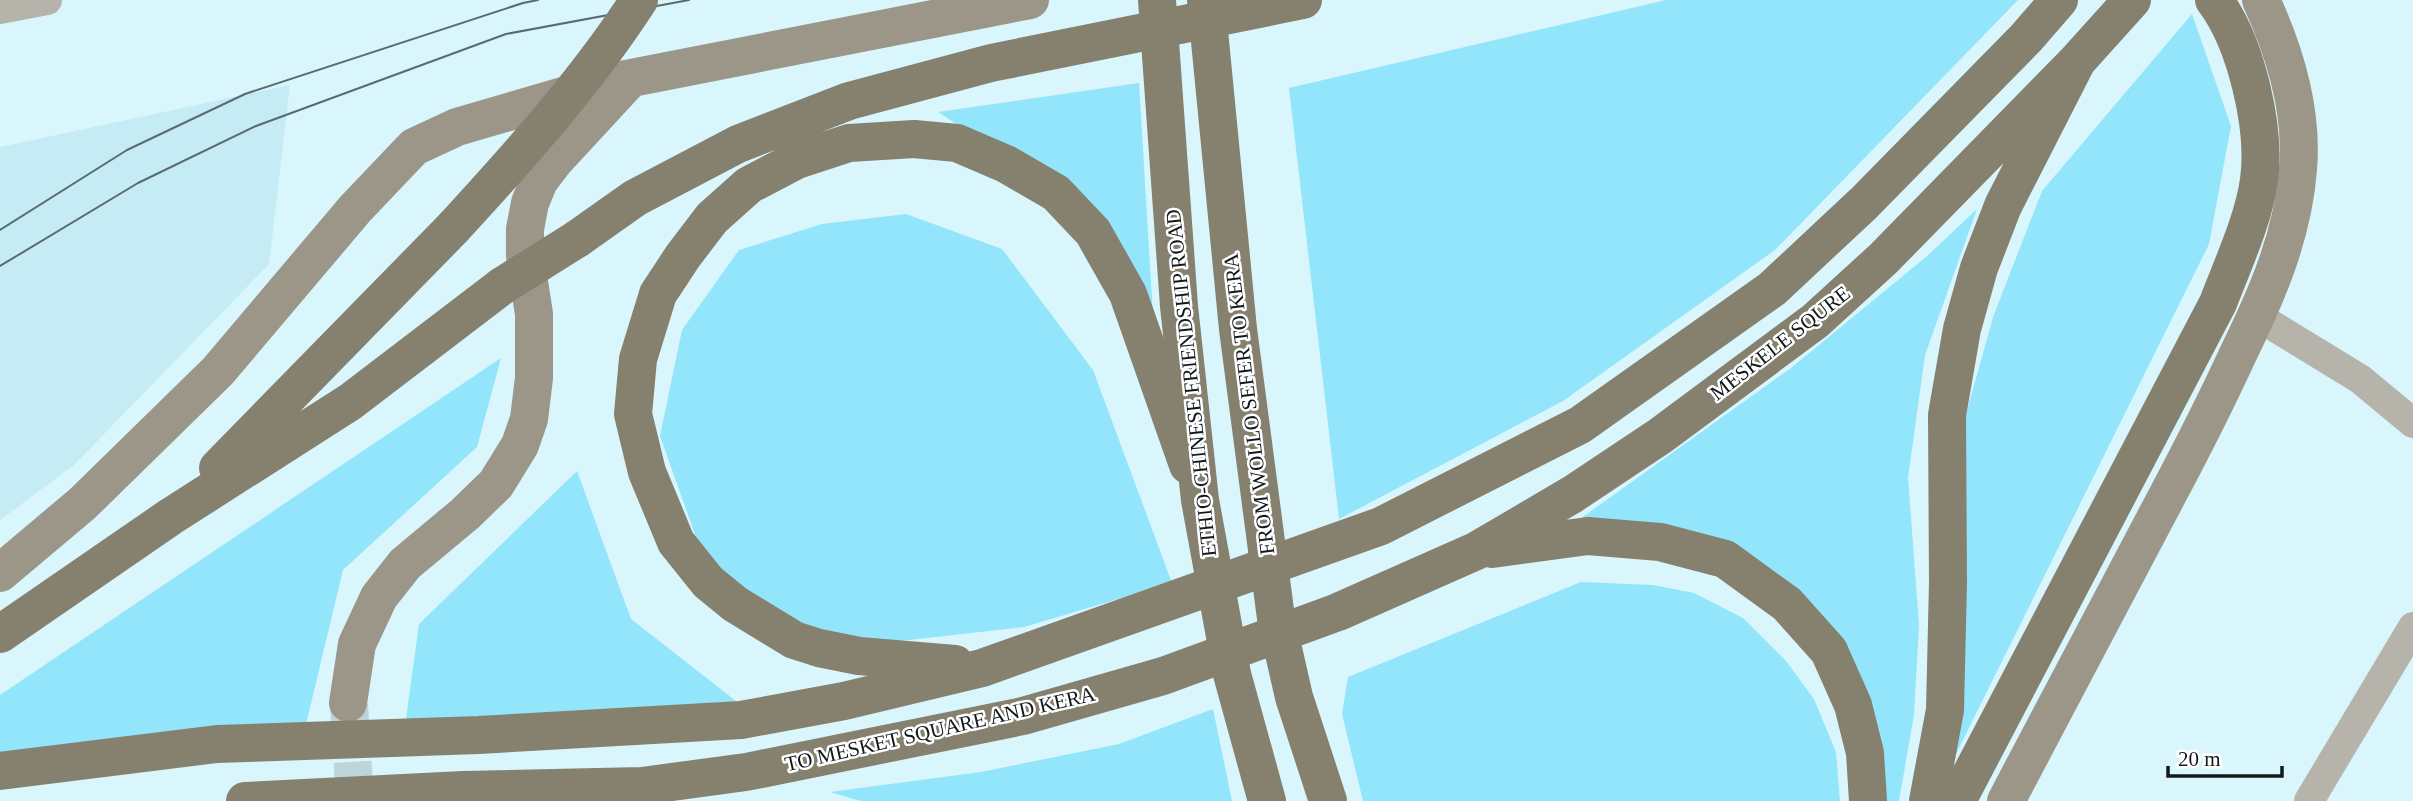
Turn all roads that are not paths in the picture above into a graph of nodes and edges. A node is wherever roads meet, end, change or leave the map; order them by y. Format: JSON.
{"nodes":[{"id":1,"x":47,"y":0,"type":"edge"},
{"id":2,"x":639,"y":0,"type":"edge"},
{"id":3,"x":1030,"y":0,"type":"edge"},
{"id":4,"x":1157,"y":0,"type":"edge"},
{"id":5,"x":1206,"y":0,"type":"edge"},
{"id":6,"x":1303,"y":0,"type":"edge"},
{"id":7,"x":2059,"y":0,"type":"edge"},
{"id":8,"x":2133,"y":0,"type":"edge"},
{"id":9,"x":2214,"y":0,"type":"edge"},
{"id":10,"x":2261,"y":0,"type":"edge"},
{"id":11,"x":0,"y":9,"type":"edge"},
{"id":12,"x":2077,"y":61,"type":"junction"},
{"id":13,"x":629,"y":80,"type":"junction"},
{"id":14,"x":2257,"y":316,"type":"junction"},
{"id":15,"x":2413,"y":423,"type":"edge"},
{"id":16,"x":1200,"y":500,"type":"junction"},
{"id":17,"x":170,"y":517,"type":"junction"},
{"id":18,"x":1476,"y":551,"type":"junction"},
{"id":19,"x":0,"y":573,"type":"edge"},
{"id":20,"x":2413,"y":627,"type":"edge"},
{"id":21,"x":0,"y":634,"type":"edge"},
{"id":22,"x":982,"y":668,"type":"junction"},
{"id":23,"x":348,"y":703,"type":"tunnel mouth"},
{"id":24,"x":0,"y":771,"type":"edge"},
{"id":25,"x":642,"y":786,"type":"junction"},
{"id":26,"x":245,"y":801,"type":"edge"},
{"id":27,"x":724,"y":801,"type":"edge"},
{"id":28,"x":1267,"y":801,"type":"edge"},
{"id":29,"x":1328,"y":801,"type":"edge"},
{"id":30,"x":1868,"y":801,"type":"edge"},
{"id":31,"x":1928,"y":801,"type":"edge"},
{"id":32,"x":1957,"y":801,"type":"edge"},
{"id":33,"x":2006,"y":801,"type":"edge"},
{"id":34,"x":2309,"y":801,"type":"edge"}],
"edges":[{"from":1,"to":11,"type":"street"},
{"from":2,"to":17,"type":"main road","bridge":true},
{"from":3,"to":13,"type":"main road"},
{"from":4,"to":16,"type":"main road","name":"ETHIO-CHINESE FRIENDSHIP ROAD","bridge":true},
{"from":5,"to":29,"type":"main road","name":"FROM WOLLO SEFER TO KERA","bridge":true},
{"from":6,"to":17,"type":"main road","bridge":true},
{"from":7,"to":22,"type":"main road"},
{"from":8,"to":12,"type":"main road"},
{"from":9,"to":32,"type":"main road"},
{"from":10,"to":14,"type":"main road"},
{"from":12,"to":18,"type":"main road","name":"MESKELE SQURE"},
{"from":12,"to":31,"type":"main road"},
{"from":13,"to":19,"type":"main road"},
{"from":13,"to":23,"type":"main road"},
{"from":14,"to":15,"type":"street"},
{"from":14,"to":33,"type":"main road"},
{"from":16,"to":22,"type":"main road","bridge":true},
{"from":16,"to":28,"type":"main road","name":"ETHIO-CHINESE FRIENDSHIP ROAD","bridge":true},
{"from":17,"to":21,"type":"main road"},
{"from":18,"to":25,"type":"main road","name":"TO MESKET SQUARE AND KERA"},
{"from":18,"to":30,"type":"main road"},
{"from":20,"to":34,"type":"street"},
{"from":22,"to":24,"type":"main road"},
{"from":25,"to":26,"type":"main road","name":"TO MESKET SQUARE AND KERA"},
{"from":25,"to":27,"type":"main road"}]}
